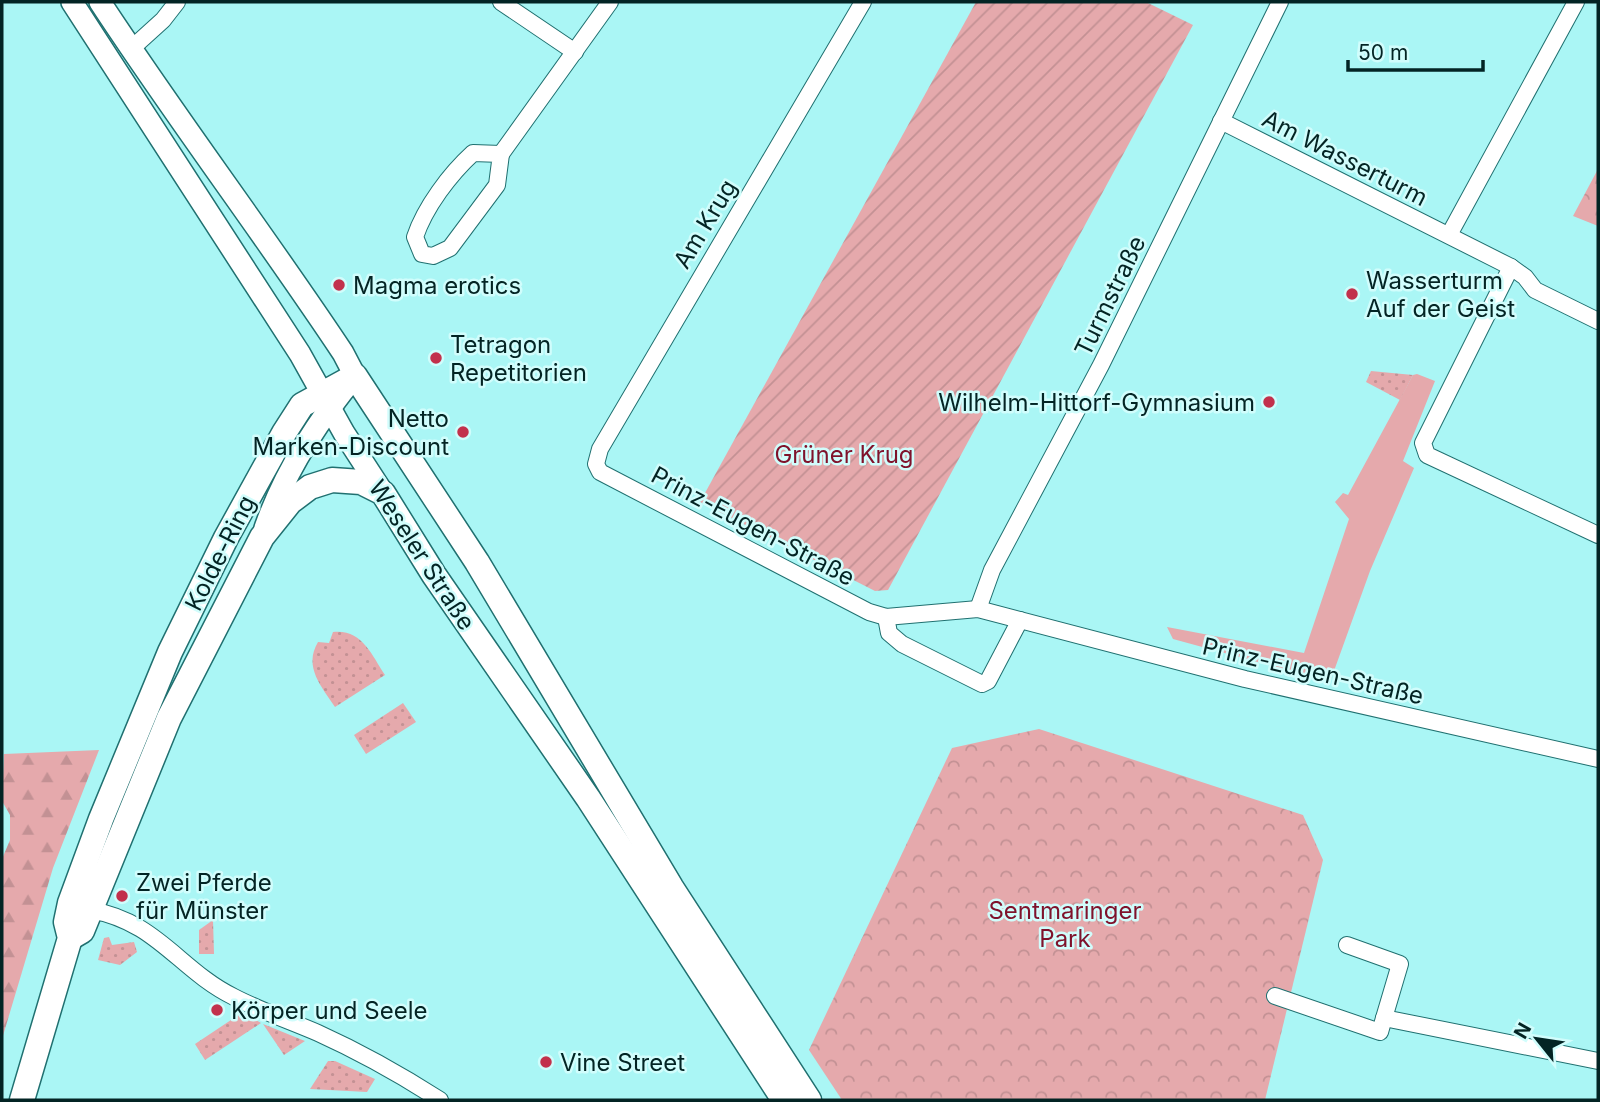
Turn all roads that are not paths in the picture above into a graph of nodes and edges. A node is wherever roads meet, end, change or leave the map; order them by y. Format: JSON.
{"nodes":[{"id":1,"x":72,"y":2,"type":"edge"},
{"id":2,"x":100,"y":2,"type":"edge"},
{"id":3,"x":177,"y":2,"type":"edge"},
{"id":4,"x":501,"y":2,"type":"edge"},
{"id":5,"x":610,"y":2,"type":"edge"},
{"id":6,"x":863,"y":2,"type":"edge"},
{"id":7,"x":1280,"y":2,"type":"edge"},
{"id":8,"x":1576,"y":2,"type":"edge"},
{"id":9,"x":131,"y":49,"type":"junction"},
{"id":10,"x":575,"y":52,"type":"junction"},
{"id":11,"x":1221,"y":121,"type":"junction"},
{"id":12,"x":501,"y":154,"type":"junction"},
{"id":13,"x":1449,"y":235,"type":"junction"},
{"id":14,"x":1511,"y":267,"type":"junction"},
{"id":15,"x":1598,"y":321,"type":"edge"},
{"id":16,"x":355,"y":376,"type":"junction"},
{"id":17,"x":325,"y":400,"type":"junction"},
{"id":18,"x":600,"y":472,"type":"joint"},
{"id":19,"x":383,"y":494,"type":"junction"},
{"id":20,"x":1598,"y":535,"type":"edge"},
{"id":21,"x":262,"y":537,"type":"junction"},
{"id":22,"x":978,"y":609,"type":"junction"},
{"id":23,"x":886,"y":617,"type":"junction"},
{"id":24,"x":1020,"y":620,"type":"junction"},
{"id":25,"x":1598,"y":760,"type":"edge"},
{"id":26,"x":90,"y":910,"type":"junction"},
{"id":27,"x":70,"y":938,"type":"junction"},
{"id":28,"x":1347,"y":945,"type":"dead end"},
{"id":29,"x":1275,"y":996,"type":"dead end"},
{"id":30,"x":1384,"y":1018,"type":"junction"},
{"id":31,"x":1598,"y":1061,"type":"edge"},
{"id":32,"x":22,"y":1100,"type":"edge"},
{"id":33,"x":437,"y":1100,"type":"edge"},
{"id":34,"x":784,"y":1100,"type":"edge"},
{"id":35,"x":809,"y":1100,"type":"edge"}],
"edges":[{"from":1,"to":17,"type":"main road","name":"Weseler Straße"},
{"from":2,"to":9,"type":"main road","name":"Weseler Straße"},
{"from":3,"to":9,"type":"street"},
{"from":4,"to":10,"type":"street"},
{"from":5,"to":10,"type":"street"},
{"from":6,"to":18,"type":"street","name":"Am Krug"},
{"from":7,"to":11,"type":"street","name":"Turmstraße"},
{"from":8,"to":13,"type":"street"},
{"from":9,"to":16,"type":"main road","name":"Weseler Straße"},
{"from":10,"to":12,"type":"street"},
{"from":11,"to":13,"type":"street","name":"Am Wasserturm"},
{"from":11,"to":22,"type":"street","name":"Turmstraße"},
{"from":12,"to":12,"type":"street"},
{"from":13,"to":14,"type":"street","name":"Am Wasserturm"},
{"from":14,"to":15,"type":"street","name":"Am Wasserturm"},
{"from":14,"to":20,"type":"street"},
{"from":16,"to":17,"type":"main road","name":"Kolde-Ring"},
{"from":16,"to":35,"type":"main road","name":"Weseler Straße"},
{"from":17,"to":19,"type":"main road","name":"Weseler Straße"},
{"from":17,"to":21,"type":"main road","name":"Kolde-Ring"},
{"from":17,"to":27,"type":"main road","name":"Kolde-Ring"},
{"from":18,"to":23,"type":"street","name":"Prinz-Eugen-Straße"},
{"from":19,"to":21,"type":"main road","name":"Kolde-Ring"},
{"from":19,"to":34,"type":"main road","name":"Weseler Straße"},
{"from":21,"to":26,"type":"main road","name":"Kolde-Ring"},
{"from":22,"to":23,"type":"street","name":"Prinz-Eugen-Straße"},
{"from":22,"to":24,"type":"street","name":"Prinz-Eugen-Straße"},
{"from":23,"to":24,"type":"street"},
{"from":24,"to":25,"type":"street","name":"Prinz-Eugen-Straße"},
{"from":26,"to":27,"type":"main road","name":"Kolde-Ring"},
{"from":26,"to":33,"type":"street"},
{"from":27,"to":32,"type":"main road","name":"Kolde-Ring"},
{"from":28,"to":30,"type":"street"},
{"from":29,"to":30,"type":"street"},
{"from":30,"to":31,"type":"street"}]}
